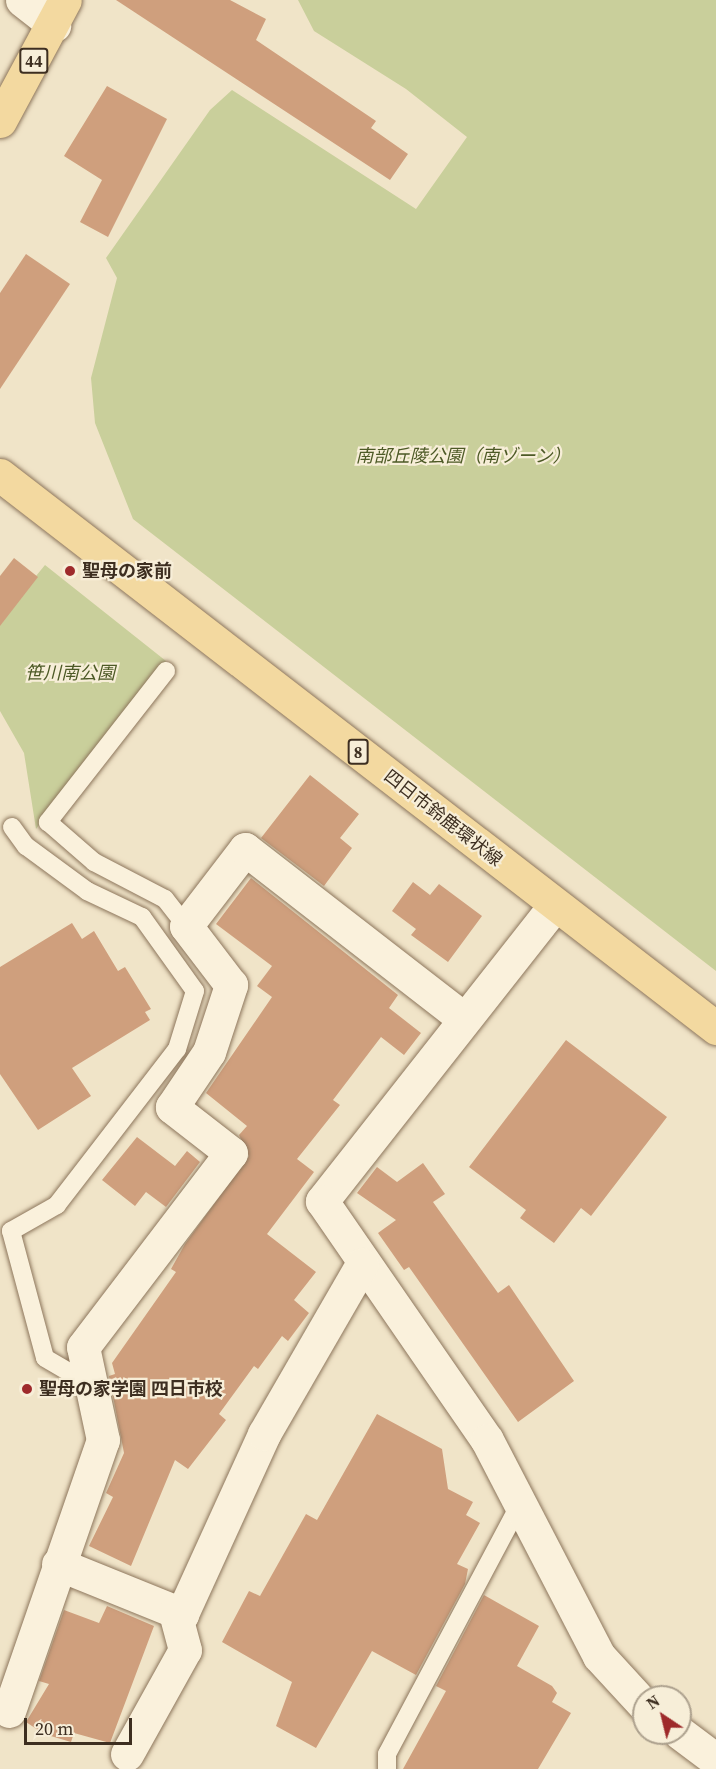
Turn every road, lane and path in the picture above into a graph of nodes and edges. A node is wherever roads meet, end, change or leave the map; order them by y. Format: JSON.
{"nodes":[{"id":1,"x":22,"y":0,"type":"edge"},
{"id":2,"x":59,"y":12,"type":"edge"},
{"id":3,"x":0,"y":121,"type":"edge"},
{"id":4,"x":0,"y":475,"type":"edge"},
{"id":5,"x":166,"y":670,"type":"dead end"},
{"id":6,"x":12,"y":827,"type":"dead end"},
{"id":7,"x":555,"y":904,"type":"junction"},
{"id":8,"x":186,"y":926,"type":"junction"},
{"id":9,"x":463,"y":1018,"type":"junction"},
{"id":10,"x":716,"y":1028,"type":"edge"},
{"id":11,"x":362,"y":1264,"type":"junction"},
{"id":12,"x":91,"y":1385,"type":"junction"},
{"id":13,"x":520,"y":1504,"type":"junction"},
{"id":14,"x":58,"y":1564,"type":"junction"},
{"id":15,"x":176,"y":1612,"type":"junction"},
{"id":16,"x":632,"y":1692,"type":"edge"},
{"id":17,"x":9,"y":1712,"type":"dead end"},
{"id":18,"x":692,"y":1742,"type":"edge"},
{"id":19,"x":127,"y":1754,"type":"dead end"},
{"id":20,"x":716,"y":1761,"type":"edge"},
{"id":21,"x":387,"y":1769,"type":"edge"}],
"edges":[{"from":1,"to":2,"type":"street"},
{"from":2,"to":3,"type":"main road","number":"44"},
{"from":4,"to":7,"type":"main road","name":"四日市鈴鹿環状線","number":"8"},
{"from":5,"to":8,"type":"lane"},
{"from":6,"to":12,"type":"lane"},
{"from":7,"to":9,"type":"street"},
{"from":7,"to":10,"type":"main road","name":"四日市鈴鹿環状線","number":"8"},
{"from":8,"to":9,"type":"street"},
{"from":8,"to":12,"type":"street"},
{"from":9,"to":11,"type":"street"},
{"from":11,"to":13,"type":"street"},
{"from":11,"to":15,"type":"street"},
{"from":12,"to":14,"type":"street"},
{"from":13,"to":16,"type":"street"},
{"from":13,"to":21,"type":"lane"},
{"from":14,"to":15,"type":"street"},
{"from":14,"to":17,"type":"street"},
{"from":15,"to":19,"type":"street"},
{"from":18,"to":20,"type":"street"}]}
